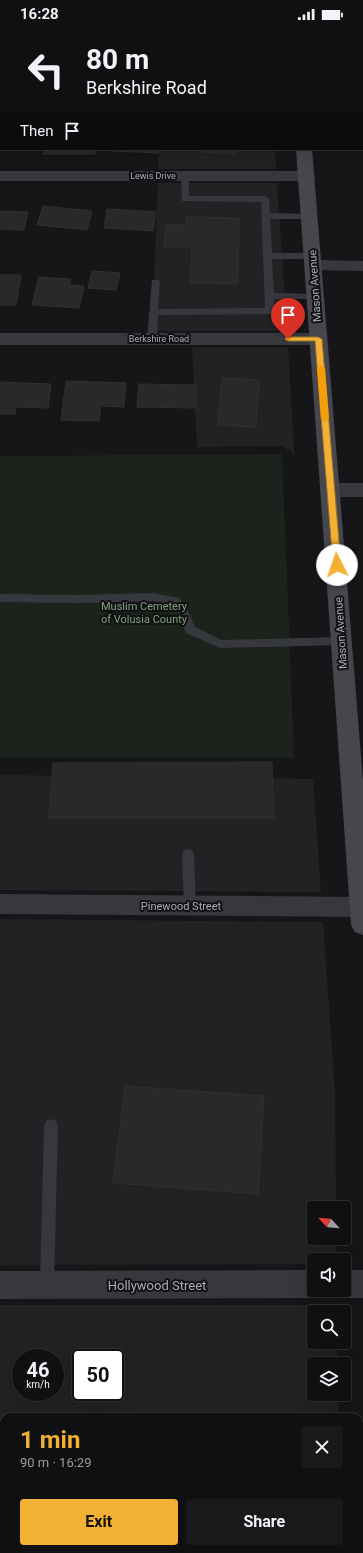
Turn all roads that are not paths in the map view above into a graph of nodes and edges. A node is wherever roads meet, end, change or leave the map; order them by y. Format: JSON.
{"nodes":[{"id":1,"x":304,"y":150,"type":"edge"},
{"id":2,"x":0,"y":176,"type":"edge"},
{"id":3,"x":185,"y":176,"type":"junction"},
{"id":4,"x":306,"y":176,"type":"junction"},
{"id":5,"x":266,"y":216,"type":"junction"},
{"id":6,"x":310,"y":216,"type":"junction"},
{"id":7,"x":267,"y":256,"type":"junction"},
{"id":8,"x":313,"y":261,"type":"junction"},
{"id":9,"x":363,"y":266,"type":"edge"},
{"id":10,"x":154,"y":282,"type":"dead end"},
{"id":11,"x":269,"y":296,"type":"junction"},
{"id":12,"x":316,"y":297,"type":"junction"},
{"id":13,"x":153,"y":312,"type":"junction"},
{"id":14,"x":0,"y":339,"type":"edge"},
{"id":15,"x":152,"y":339,"type":"junction"},
{"id":16,"x":318,"y":339,"type":"junction"},
{"id":17,"x":331,"y":490,"type":"junction"},
{"id":18,"x":363,"y":490,"type":"edge"},
{"id":19,"x":0,"y":598,"type":"edge"},
{"id":20,"x":342,"y":641,"type":"junction"},
{"id":21,"x":358,"y":784,"type":"edge"},
{"id":22,"x":188,"y":854,"type":"dead end"},
{"id":23,"x":0,"y":904,"type":"edge"},
{"id":24,"x":190,"y":906,"type":"junction"},
{"id":25,"x":362,"y":916,"type":"edge"},
{"id":26,"x":51,"y":1126,"type":"dead end"},
{"id":27,"x":307,"y":1284,"type":"edge"},
{"id":28,"x":351,"y":1284,"type":"edge"},
{"id":29,"x":363,"y":1284,"type":"edge"},
{"id":30,"x":0,"y":1285,"type":"edge"},
{"id":31,"x":48,"y":1285,"type":"junction"}],
"edges":[{"from":1,"to":4,"type":"main road","name":"Mason Avenue"},
{"from":2,"to":3,"type":"street","name":"Lewis Drive"},
{"from":3,"to":4,"type":"street","name":"Lewis Drive"},
{"from":3,"to":5,"type":"lane"},
{"from":4,"to":6,"type":"main road","name":"Mason Avenue"},
{"from":5,"to":6,"type":"lane"},
{"from":5,"to":7,"type":"lane"},
{"from":6,"to":8,"type":"main road","name":"Mason Avenue"},
{"from":7,"to":8,"type":"lane"},
{"from":7,"to":11,"type":"lane"},
{"from":8,"to":9,"type":"street"},
{"from":8,"to":12,"type":"main road","name":"Mason Avenue"},
{"from":10,"to":13,"type":"lane"},
{"from":11,"to":12,"type":"lane"},
{"from":11,"to":13,"type":"lane"},
{"from":12,"to":16,"type":"main road","name":"Mason Avenue"},
{"from":13,"to":15,"type":"lane"},
{"from":14,"to":15,"type":"street","name":"Berkshire Road"},
{"from":15,"to":16,"type":"street","name":"Berkshire Road"},
{"from":16,"to":17,"type":"main road","name":"Mason Avenue"},
{"from":17,"to":18,"type":"street"},
{"from":17,"to":20,"type":"main road","name":"Mason Avenue"},
{"from":19,"to":20,"type":"lane"},
{"from":20,"to":21,"type":"main road","name":"Mason Avenue"},
{"from":21,"to":25,"type":"main road","name":"Mason Avenue"},
{"from":22,"to":24,"type":"lane"},
{"from":23,"to":24,"type":"street","name":"Pinewood Street"},
{"from":24,"to":25,"type":"street","name":"Pinewood Street"},
{"from":26,"to":31,"type":"lane"},
{"from":27,"to":31,"type":"street","name":"Hollywood Street"},
{"from":28,"to":29,"type":"street"},
{"from":30,"to":31,"type":"street","name":"Hollywood Street"}]}
